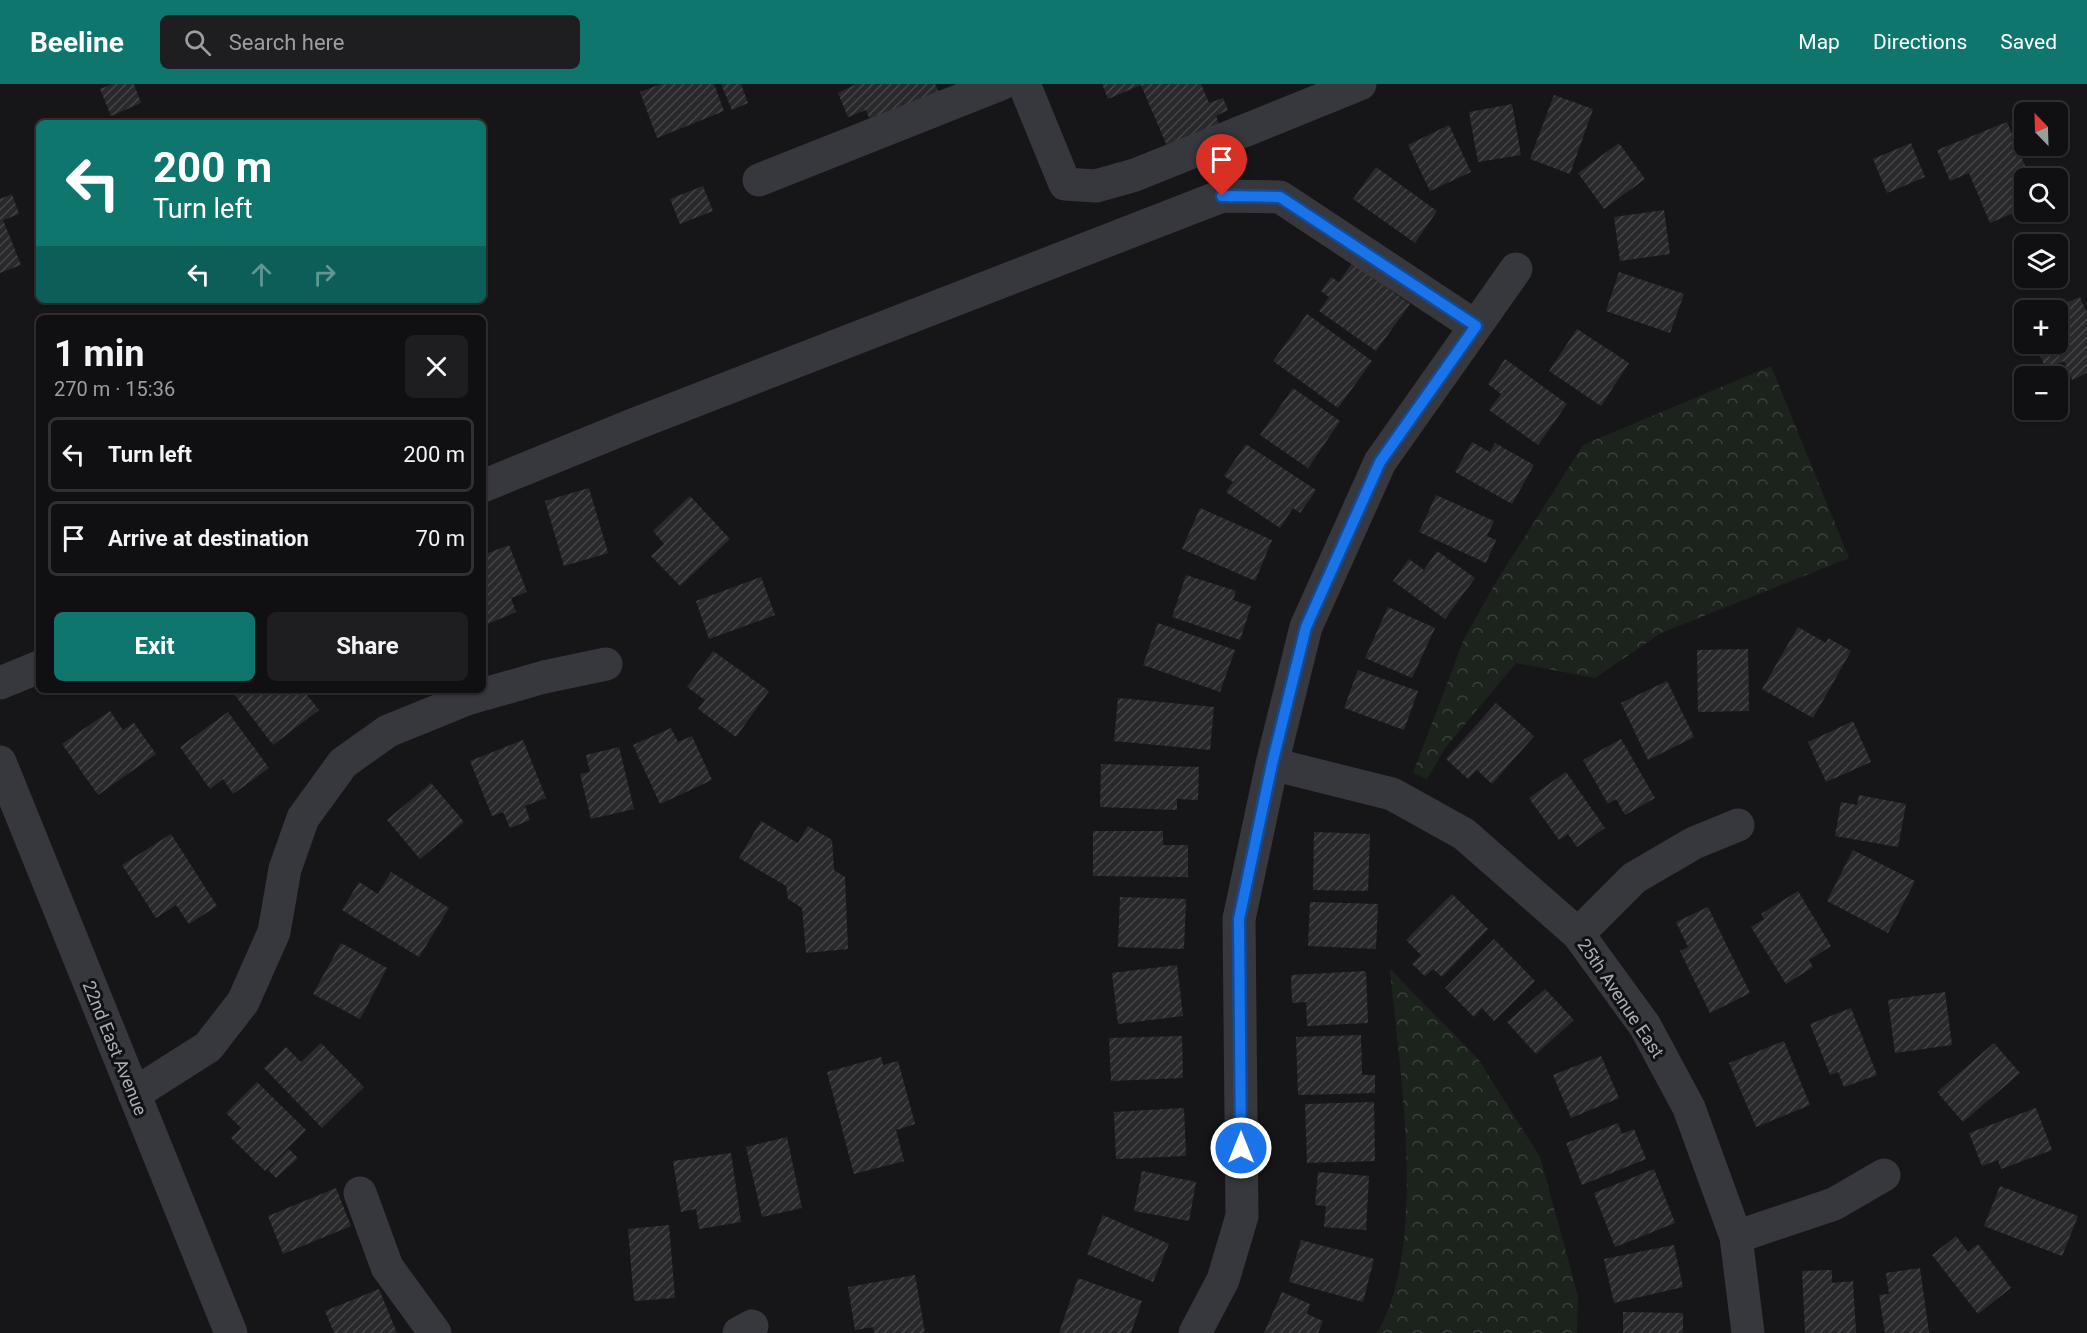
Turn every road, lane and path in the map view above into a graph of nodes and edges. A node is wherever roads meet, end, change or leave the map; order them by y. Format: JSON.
{"nodes":[{"id":1,"x":1001,"y":84,"type":"edge"},
{"id":2,"x":1024,"y":84,"type":"edge"},
{"id":3,"x":1360,"y":84,"type":"edge"},
{"id":4,"x":759,"y":180,"type":"dead end"},
{"id":5,"x":1516,"y":269,"type":"dead end"},
{"id":6,"x":1476,"y":326,"type":"junction"},
{"id":7,"x":486,"y":485,"type":"edge"},
{"id":8,"x":606,"y":664,"type":"dead end"},
{"id":9,"x":36,"y":668,"type":"edge"},
{"id":10,"x":0,"y":682,"type":"edge"},
{"id":11,"x":0,"y":762,"type":"edge"},
{"id":12,"x":1272,"y":764,"type":"junction"},
{"id":13,"x":1738,"y":825,"type":"dead end"},
{"id":14,"x":1578,"y":934,"type":"junction"},
{"id":15,"x":134,"y":1094,"type":"junction"},
{"id":16,"x":1884,"y":1175,"type":"dead end"},
{"id":17,"x":360,"y":1193,"type":"dead end"},
{"id":18,"x":1736,"y":1237,"type":"junction"},
{"id":19,"x":231,"y":1333,"type":"edge"},
{"id":20,"x":435,"y":1333,"type":"edge"},
{"id":21,"x":1195,"y":1333,"type":"edge"},
{"id":22,"x":1748,"y":1333,"type":"edge"}],
"edges":[{"from":1,"to":4,"type":"street"},
{"from":2,"to":3,"type":"street"},
{"from":5,"to":6,"type":"street"},
{"from":6,"to":7,"type":"street"},
{"from":6,"to":12,"type":"street"},
{"from":8,"to":15,"type":"street"},
{"from":9,"to":10,"type":"street"},
{"from":11,"to":15,"type":"street","name":"22nd East Avenue"},
{"from":12,"to":14,"type":"street","name":"25th Avenue East"},
{"from":12,"to":21,"type":"street"},
{"from":13,"to":14,"type":"street"},
{"from":14,"to":18,"type":"street","name":"25th Avenue East"},
{"from":15,"to":19,"type":"street","name":"22nd East Avenue"},
{"from":16,"to":18,"type":"street"},
{"from":17,"to":20,"type":"street"},
{"from":18,"to":22,"type":"street","name":"25th Avenue East"}]}
